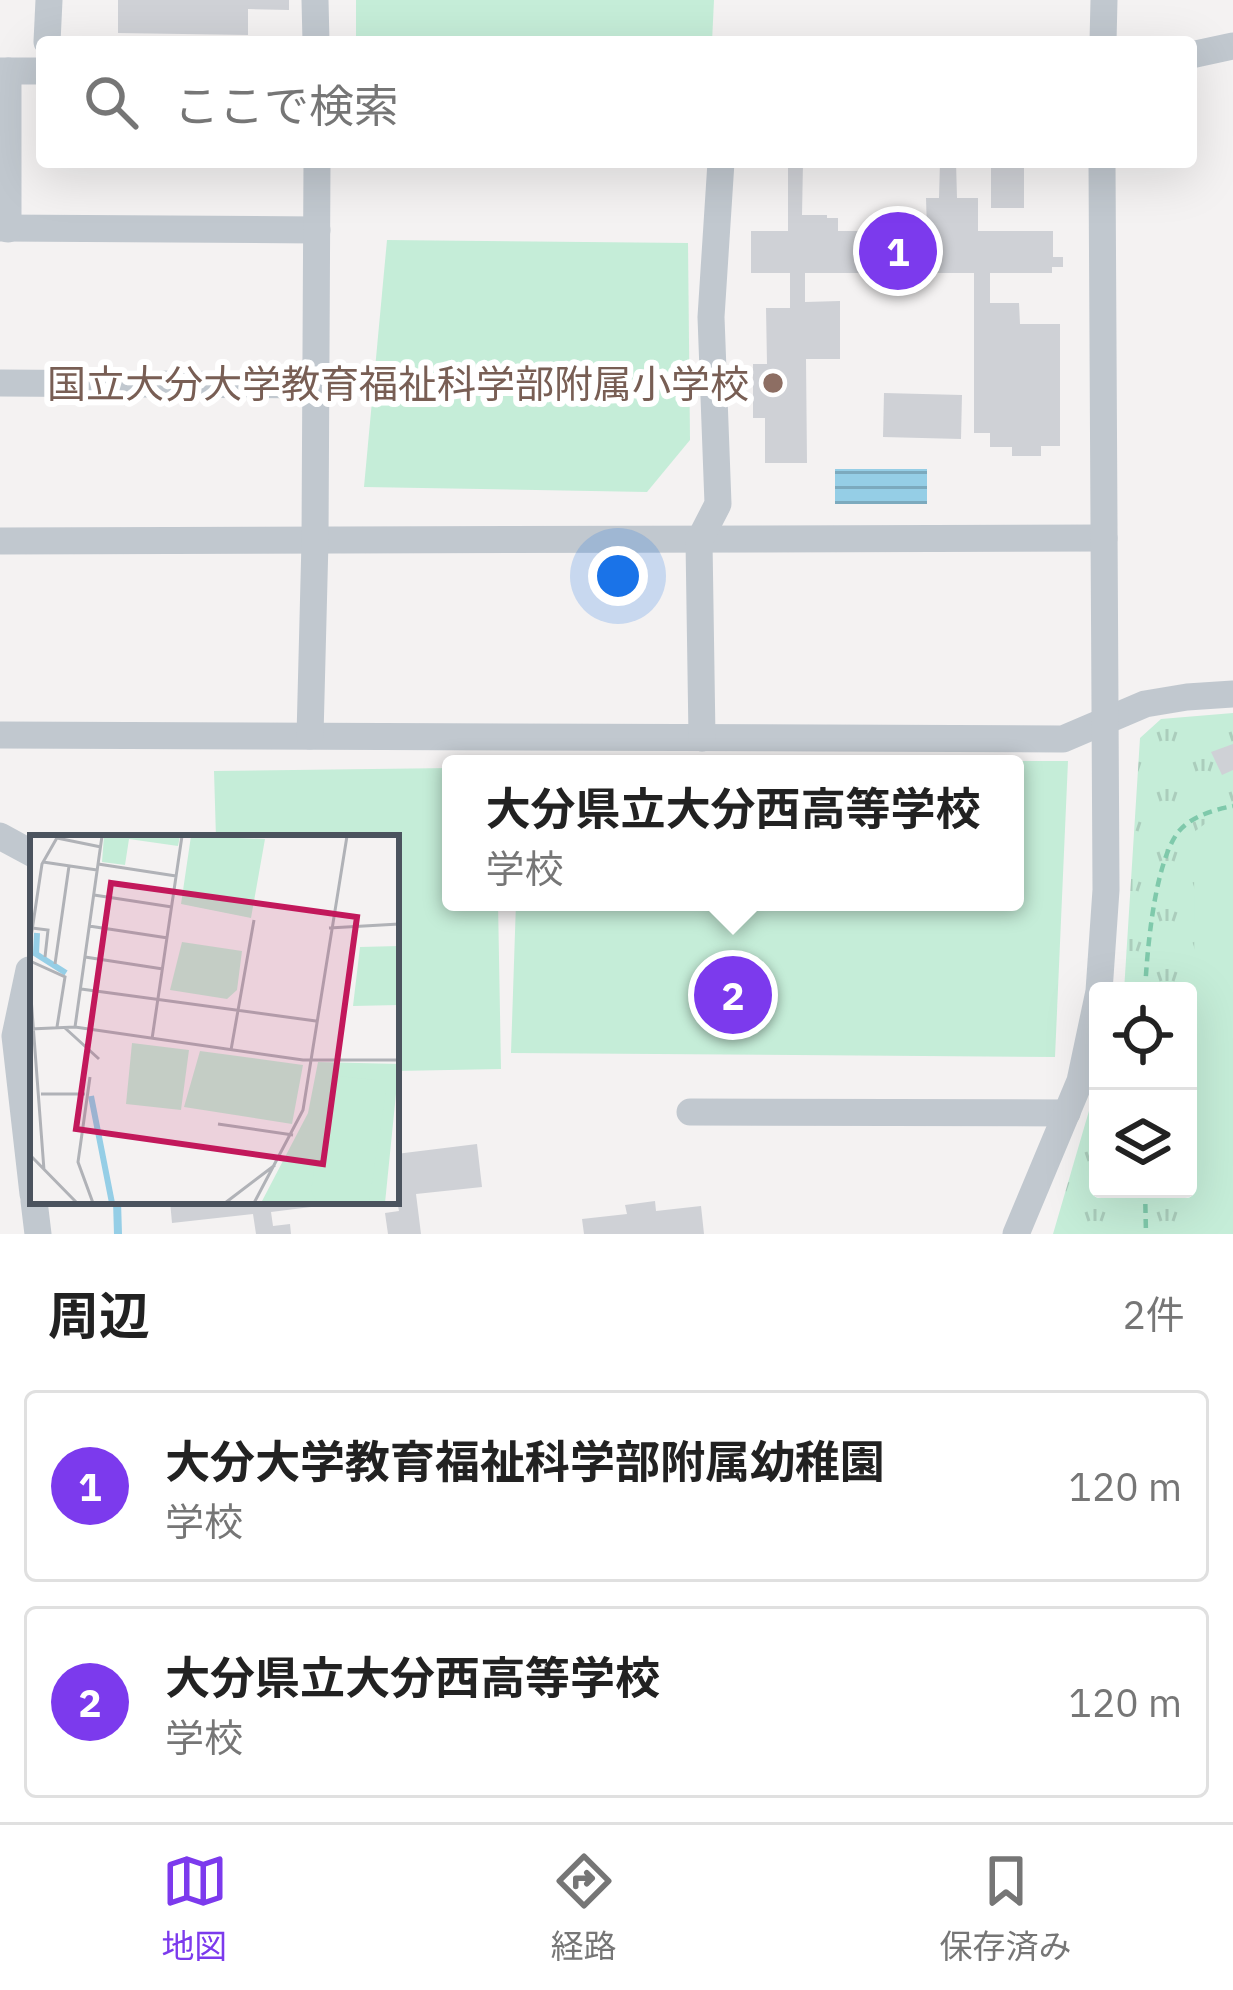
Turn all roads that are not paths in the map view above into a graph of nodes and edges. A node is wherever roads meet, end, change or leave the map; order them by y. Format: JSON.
{"nodes":[{"id":1,"x":49,"y":0,"type":"edge"},
{"id":2,"x":315,"y":0,"type":"edge"},
{"id":3,"x":1104,"y":0,"type":"edge"},
{"id":4,"x":47,"y":36,"type":"edge"},
{"id":5,"x":316,"y":36,"type":"edge"},
{"id":6,"x":1103,"y":36,"type":"edge"},
{"id":7,"x":1233,"y":46,"type":"edge"},
{"id":8,"x":1197,"y":54,"type":"edge"},
{"id":9,"x":4,"y":71,"type":"edge"},
{"id":10,"x":36,"y":71,"type":"edge"},
{"id":11,"x":317,"y":168,"type":"edge"},
{"id":12,"x":721,"y":168,"type":"edge"},
{"id":13,"x":1102,"y":168,"type":"edge"},
{"id":14,"x":4,"y":228,"type":"edge"},
{"id":15,"x":317,"y":230,"type":"junction"},
{"id":16,"x":0,"y":383,"type":"edge"},
{"id":17,"x":315,"y":385,"type":"junction"},
{"id":18,"x":1104,"y":538,"type":"junction"},
{"id":19,"x":0,"y":541,"type":"edge"},
{"id":20,"x":315,"y":541,"type":"junction"},
{"id":21,"x":699,"y":541,"type":"junction"},
{"id":22,"x":1233,"y":694,"type":"edge"},
{"id":23,"x":1106,"y":718,"type":"junction"},
{"id":24,"x":0,"y":735,"type":"edge"},
{"id":25,"x":310,"y":736,"type":"junction"},
{"id":26,"x":702,"y":737,"type":"junction"},
{"id":27,"x":0,"y":836,"type":"edge"},
{"id":28,"x":30,"y":852,"type":"edge"},
{"id":29,"x":29,"y":970,"type":"dead end"},
{"id":30,"x":1099,"y":982,"type":"edge"},
{"id":31,"x":1089,"y":1040,"type":"edge"},
{"id":32,"x":8,"y":1055,"type":"edge"},
{"id":33,"x":690,"y":1112,"type":"dead end"},
{"id":34,"x":1067,"y":1113,"type":"junction"},
{"id":35,"x":30,"y":1181,"type":"edge"},
{"id":36,"x":34,"y":1204,"type":"edge"},
{"id":37,"x":38,"y":1234,"type":"edge"},
{"id":38,"x":1016,"y":1234,"type":"edge"}],
"edges":[{"from":1,"to":4,"type":"street"},
{"from":2,"to":5,"type":"street"},
{"from":3,"to":6,"type":"street"},
{"from":7,"to":8,"type":"street"},
{"from":9,"to":10,"type":"street"},
{"from":9,"to":14,"type":"street"},
{"from":11,"to":15,"type":"street"},
{"from":12,"to":21,"type":"street"},
{"from":13,"to":18,"type":"street"},
{"from":14,"to":15,"type":"street"},
{"from":15,"to":17,"type":"street"},
{"from":16,"to":17,"type":"street"},
{"from":17,"to":20,"type":"street"},
{"from":18,"to":21,"type":"street"},
{"from":18,"to":23,"type":"street"},
{"from":19,"to":20,"type":"street"},
{"from":20,"to":21,"type":"street"},
{"from":20,"to":25,"type":"street"},
{"from":21,"to":26,"type":"street"},
{"from":22,"to":23,"type":"street"},
{"from":23,"to":26,"type":"street"},
{"from":23,"to":30,"type":"street"},
{"from":24,"to":25,"type":"street"},
{"from":25,"to":26,"type":"street"},
{"from":27,"to":28,"type":"street"},
{"from":29,"to":32,"type":"street"},
{"from":31,"to":34,"type":"street"},
{"from":32,"to":35,"type":"street"},
{"from":33,"to":34,"type":"street"},
{"from":34,"to":38,"type":"street"},
{"from":36,"to":37,"type":"street"}]}
